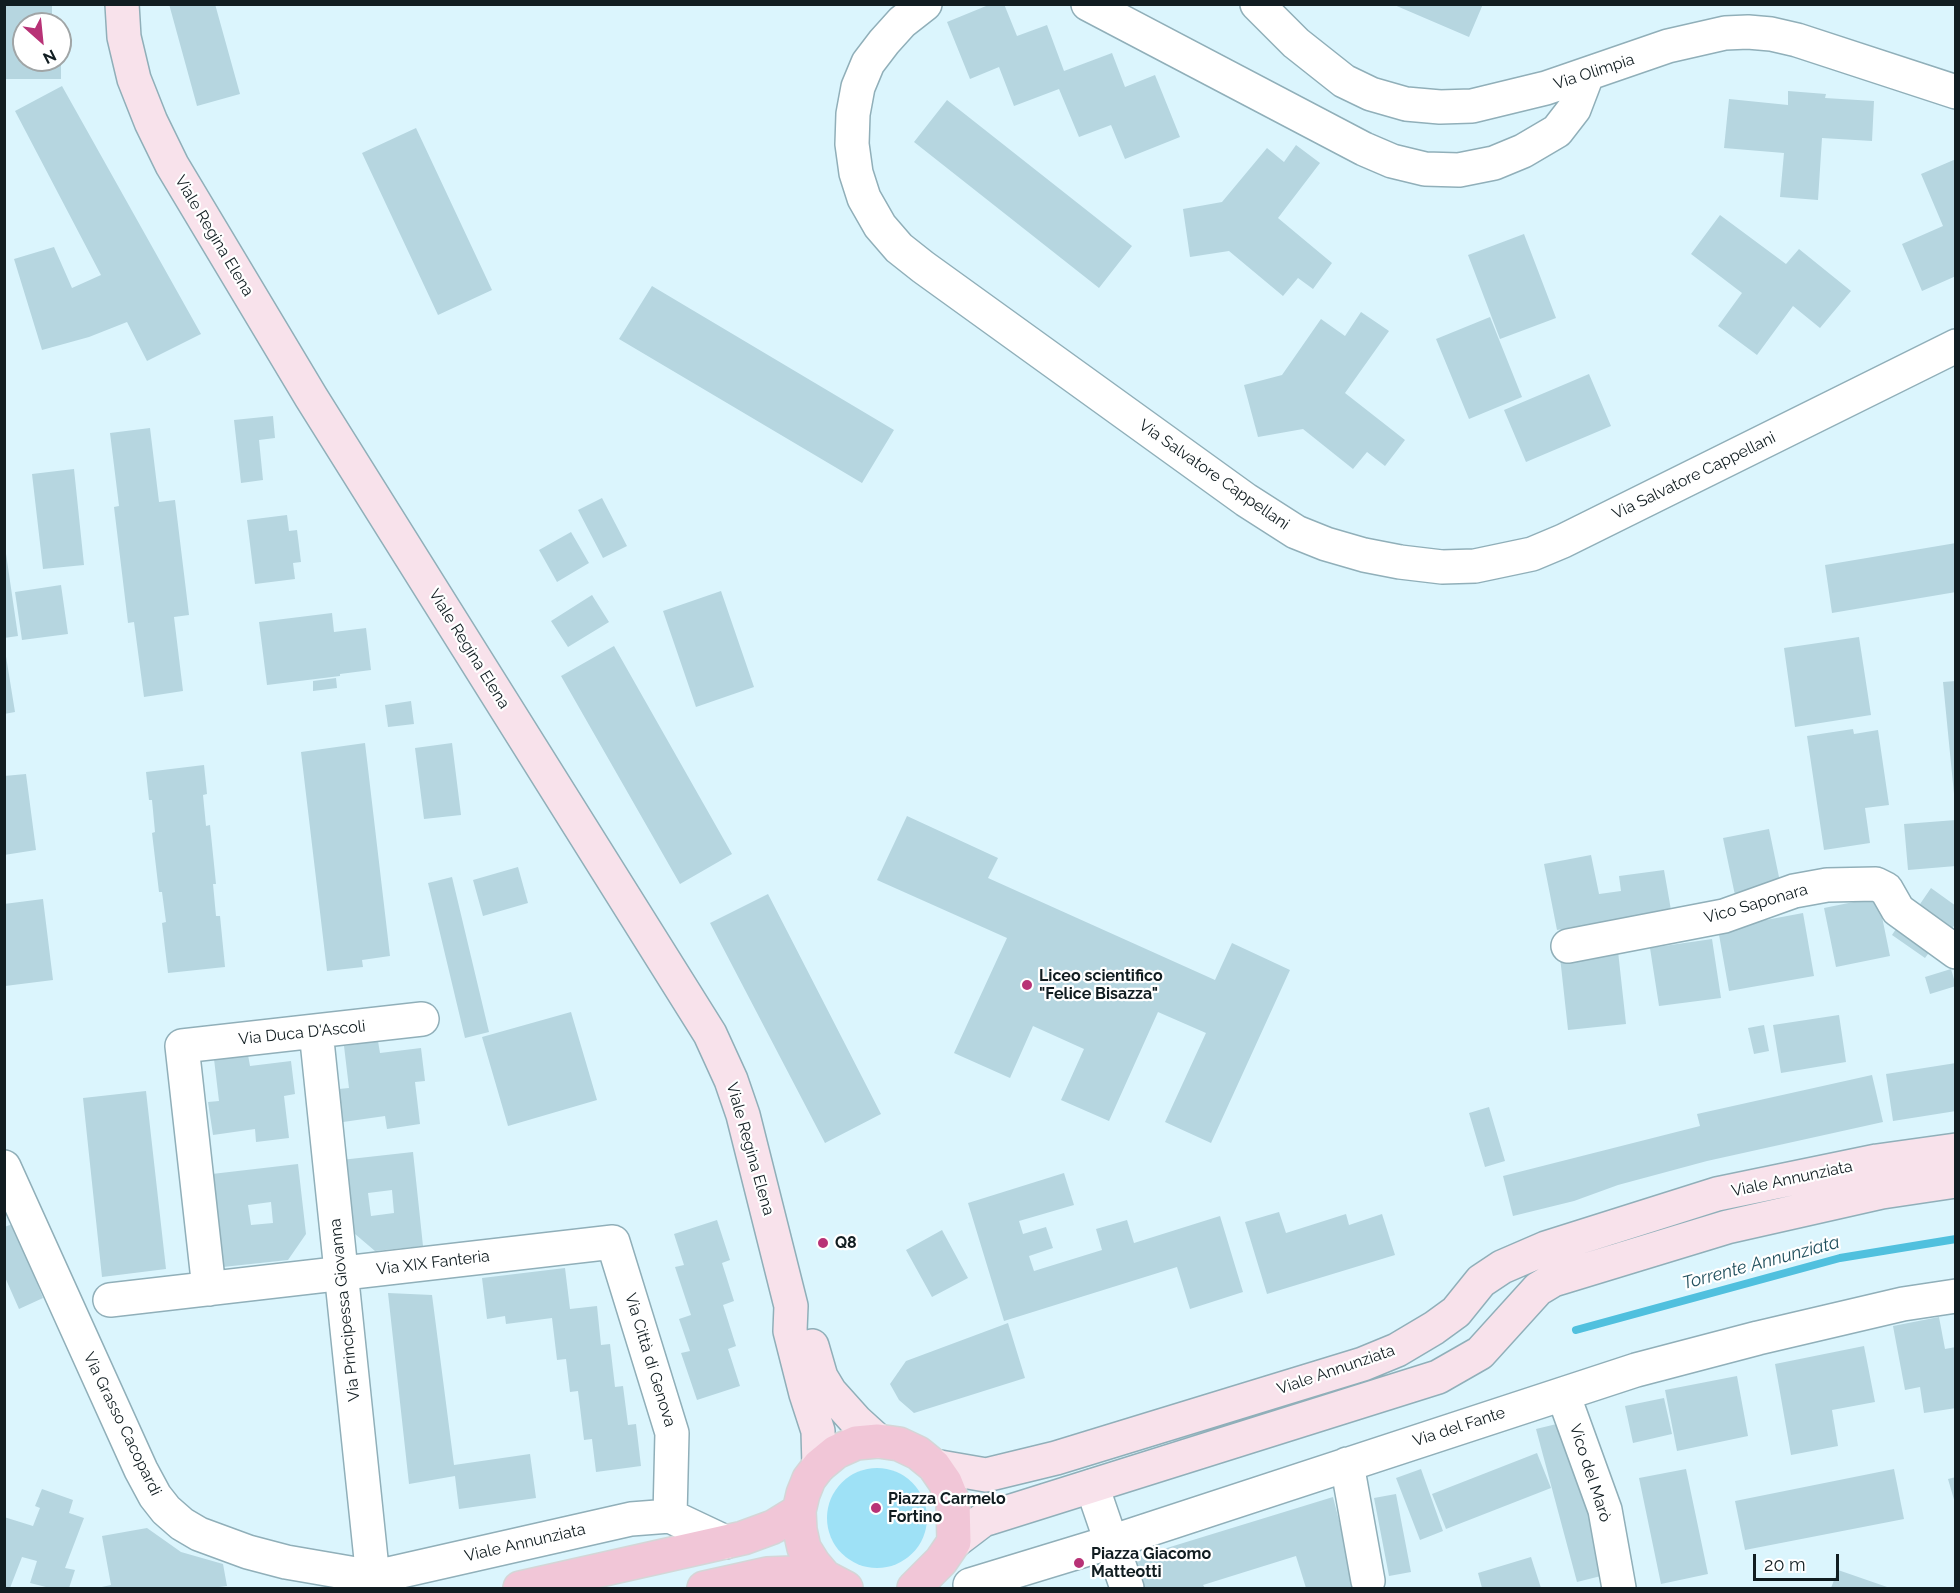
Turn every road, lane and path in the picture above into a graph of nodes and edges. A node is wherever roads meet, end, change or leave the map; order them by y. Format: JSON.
{"nodes":[{"id":1,"x":122,"y":4,"type":"edge"},
{"id":2,"x":925,"y":4,"type":"edge"},
{"id":3,"x":1088,"y":4,"type":"edge"},
{"id":4,"x":1257,"y":4,"type":"edge"},
{"id":5,"x":1587,"y":75,"type":"junction"},
{"id":6,"x":1956,"y":92,"type":"edge"},
{"id":7,"x":1956,"y":346,"type":"edge"},
{"id":8,"x":1568,"y":946,"type":"dead end"},
{"id":9,"x":1956,"y":952,"type":"edge"},
{"id":10,"x":422,"y":1019,"type":"dead end"},
{"id":11,"x":316,"y":1031,"type":"junction"},
{"id":12,"x":1956,"y":1150,"type":"edge"},
{"id":13,"x":4,"y":1167,"type":"edge"},
{"id":14,"x":1956,"y":1181,"type":"edge"},
{"id":15,"x":613,"y":1242,"type":"joint"},
{"id":16,"x":341,"y":1274,"type":"junction"},
{"id":17,"x":209,"y":1289,"type":"junction"},
{"id":18,"x":1956,"y":1296,"type":"edge"},
{"id":19,"x":110,"y":1300,"type":"dead end"},
{"id":20,"x":791,"y":1306,"type":"junction"},
{"id":21,"x":1456,"y":1311,"type":"junction"},
{"id":22,"x":1497,"y":1336,"type":"junction"},
{"id":23,"x":1563,"y":1394,"type":"junction"},
{"id":24,"x":878,"y":1441,"type":"junction"},
{"id":25,"x":1347,"y":1464,"type":"junction"},
{"id":26,"x":819,"y":1466,"type":"junction"},
{"id":27,"x":934,"y":1466,"type":"junction"},
{"id":28,"x":1092,"y":1486,"type":"junction"},
{"id":29,"x":799,"y":1511,"type":"junction"},
{"id":30,"x":670,"y":1516,"type":"junction"},
{"id":31,"x":725,"y":1542,"type":"junction"},
{"id":32,"x":954,"y":1542,"type":"junction"},
{"id":33,"x":1111,"y":1542,"type":"junction"},
{"id":34,"x":1368,"y":1581,"type":"dead end"},
{"id":35,"x":374,"y":1583,"type":"edge"},
{"id":36,"x":740,"y":1584,"type":"edge"},
{"id":37,"x":840,"y":1585,"type":"edge"},
{"id":38,"x":970,"y":1587,"type":"edge"},
{"id":39,"x":321,"y":1588,"type":"edge"},
{"id":40,"x":520,"y":1588,"type":"edge"},
{"id":41,"x":704,"y":1588,"type":"edge"},
{"id":42,"x":914,"y":1588,"type":"edge"},
{"id":43,"x":1127,"y":1588,"type":"edge"},
{"id":44,"x":1619,"y":1588,"type":"edge"}],
"edges":[{"from":1,"to":20,"type":"main road","name":"Viale Regina Elena"},
{"from":2,"to":7,"type":"street","name":"Via Salvatore Cappellani"},
{"from":3,"to":5,"type":"street"},
{"from":4,"to":5,"type":"street","name":"Via Olimpia"},
{"from":5,"to":6,"type":"street","name":"Via Olimpia"},
{"from":8,"to":9,"type":"street","name":"Vico Saponara"},
{"from":10,"to":11,"type":"street","name":"Via Duca D'Ascoli"},
{"from":11,"to":16,"type":"street","name":"Via Principessa Giovanna"},
{"from":11,"to":17,"type":"street","name":"Via Duca D'Ascoli"},
{"from":12,"to":21,"type":"main road","name":"Viale Annunziata"},
{"from":13,"to":35,"type":"street","name":"Via Grasso Cacopardi"},
{"from":14,"to":22,"type":"main road","name":"Viale Annunziata"},
{"from":15,"to":16,"type":"street","name":"Via XIX Fanteria"},
{"from":15,"to":30,"type":"street","name":"Via Città di Genova"},
{"from":16,"to":17,"type":"street","name":"Via XIX Fanteria"},
{"from":16,"to":35,"type":"street","name":"Via Principessa Giovanna"},
{"from":17,"to":19,"type":"street","name":"Via XIX Fanteria"},
{"from":18,"to":23,"type":"street","name":"Via del Fante"},
{"from":20,"to":24,"type":"main road"},
{"from":20,"to":26,"type":"main road"},
{"from":21,"to":22,"type":"main road"},
{"from":21,"to":27,"type":"main road","name":"Viale Annunziata"},
{"from":22,"to":28,"type":"main road","name":"Viale Annunziata"},
{"from":23,"to":25,"type":"street","name":"Via del Fante"},
{"from":23,"to":44,"type":"street","name":"Vico del Marò"},
{"from":24,"to":26,"type":"main road"},
{"from":24,"to":27,"type":"main road"},
{"from":25,"to":33,"type":"street","name":"Via del Fante"},
{"from":25,"to":34,"type":"street"},
{"from":26,"to":29,"type":"main road"},
{"from":27,"to":32,"type":"main road"},
{"from":28,"to":32,"type":"main road","name":"Viale Annunziata"},
{"from":28,"to":33,"type":"street"},
{"from":29,"to":31,"type":"main road"},
{"from":29,"to":37,"type":"main road"},
{"from":30,"to":31,"type":"street"},
{"from":30,"to":35,"type":"street","name":"Viale Annunziata"},
{"from":31,"to":40,"type":"main road"},
{"from":32,"to":42,"type":"main road"},
{"from":33,"to":38,"type":"street","name":"Via del Fante"},
{"from":33,"to":43,"type":"street"},
{"from":35,"to":39,"type":"street","name":"Viale Annunziata"},
{"from":36,"to":37,"type":"main road"},
{"from":36,"to":41,"type":"main road"}]}
